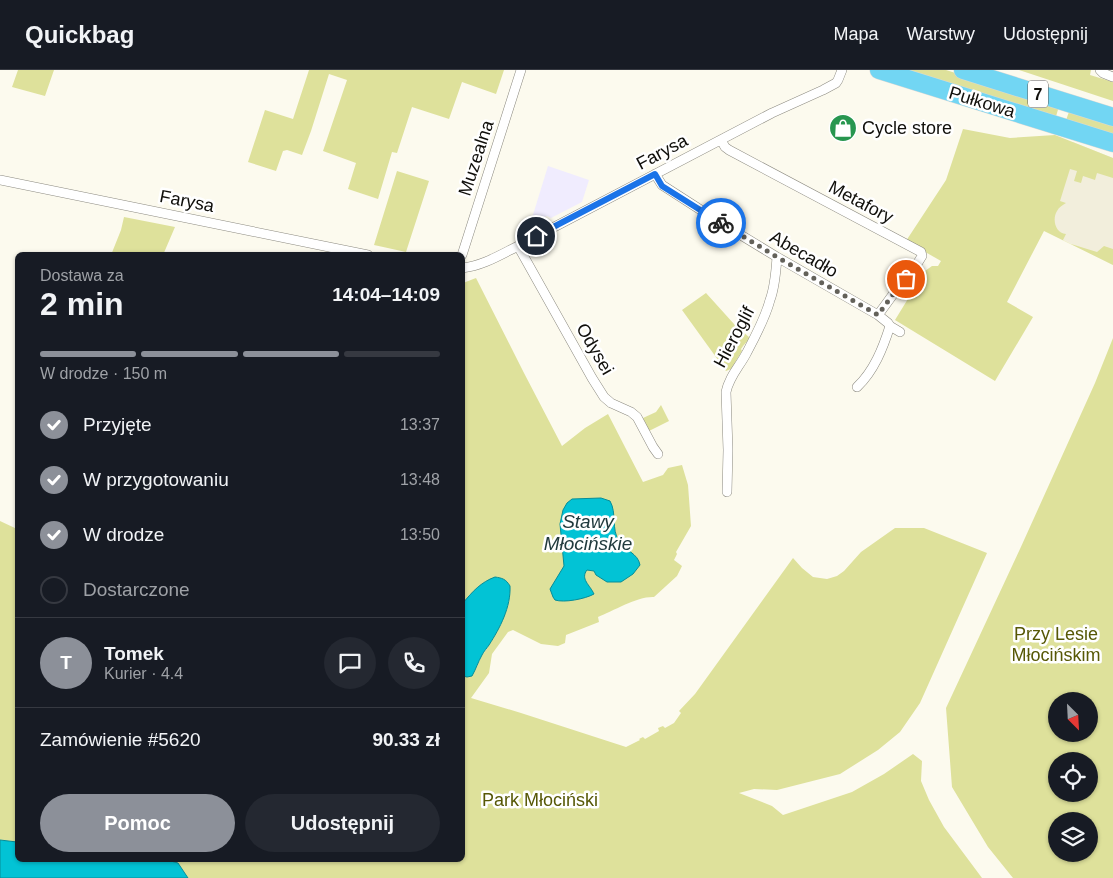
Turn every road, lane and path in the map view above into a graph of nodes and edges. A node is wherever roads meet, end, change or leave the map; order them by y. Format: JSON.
{"nodes":[{"id":1,"x":521,"y":70,"type":"edge"},
{"id":2,"x":842,"y":70,"type":"edge"},
{"id":3,"x":880,"y":70,"type":"edge"},
{"id":4,"x":962,"y":70,"type":"edge"},
{"id":5,"x":1113,"y":117,"type":"edge"},
{"id":6,"x":721,"y":140,"type":"junction"},
{"id":7,"x":1113,"y":143,"type":"edge"},
{"id":8,"x":655,"y":174,"type":"junction"},
{"id":9,"x":0,"y":180,"type":"edge"},
{"id":10,"x":518,"y":246,"type":"junction"},
{"id":11,"x":342,"y":252,"type":"edge"},
{"id":12,"x":463,"y":252,"type":"edge"},
{"id":13,"x":777,"y":257,"type":"junction"},
{"id":14,"x":465,"y":268,"type":"edge"},
{"id":15,"x":878,"y":315,"type":"junction"},
{"id":16,"x":889,"y":328,"type":"junction"},
{"id":17,"x":900,"y":332,"type":"dead end"},
{"id":18,"x":857,"y":387,"type":"dead end"},
{"id":19,"x":658,"y":454,"type":"dead end"},
{"id":20,"x":726,"y":492,"type":"dead end"}],
"edges":[{"from":1,"to":12,"type":"street","name":"Muzealna"},
{"from":2,"to":6,"type":"street","name":"Farysa"},
{"from":3,"to":7,"type":"highway","name":"Pułkowa","number":"7"},
{"from":4,"to":5,"type":"highway","name":"Pułkowa","number":"7"},
{"from":6,"to":8,"type":"street","name":"Farysa"},
{"from":6,"to":15,"type":"street","name":"Metafory"},
{"from":8,"to":10,"type":"street","name":"Farysa"},
{"from":8,"to":13,"type":"street","name":"Abecadło"},
{"from":9,"to":11,"type":"street","name":"Farysa"},
{"from":10,"to":14,"type":"street","name":"Farysa"},
{"from":10,"to":19,"type":"street","name":"Odysei"},
{"from":13,"to":15,"type":"street","name":"Abecadło"},
{"from":13,"to":20,"type":"street","name":"Hieroglif"},
{"from":15,"to":16,"type":"street","name":"Abecadło"},
{"from":16,"to":17,"type":"street","name":"Abecadło"},
{"from":16,"to":18,"type":"street"}]}
